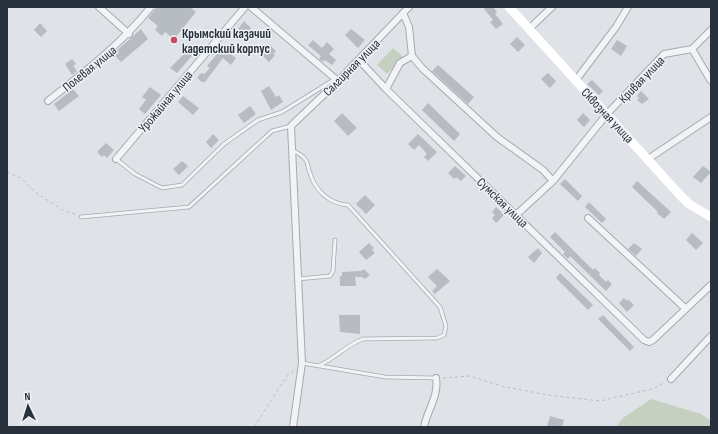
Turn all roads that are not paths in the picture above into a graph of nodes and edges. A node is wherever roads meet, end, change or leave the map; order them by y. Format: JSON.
{"nodes":[{"id":1,"x":99,"y":7,"type":"edge"},
{"id":2,"x":151,"y":7,"type":"edge"},
{"id":3,"x":245,"y":7,"type":"edge"},
{"id":4,"x":251,"y":7,"type":"edge"},
{"id":5,"x":409,"y":7,"type":"edge"},
{"id":6,"x":509,"y":7,"type":"edge"},
{"id":7,"x":552,"y":7,"type":"edge"},
{"id":8,"x":628,"y":7,"type":"edge"},
{"id":9,"x":403,"y":13,"type":"junction"},
{"id":10,"x":530,"y":29,"type":"junction"},
{"id":11,"x":711,"y":30,"type":"edge"},
{"id":12,"x":129,"y":34,"type":"junction"},
{"id":13,"x":692,"y":49,"type":"junction"},
{"id":14,"x":412,"y":56,"type":"junction"},
{"id":15,"x":359,"y":60,"type":"junction"},
{"id":16,"x":337,"y":80,"type":"junction"},
{"id":17,"x":576,"y":80,"type":"junction"},
{"id":18,"x":711,"y":81,"type":"edge"},
{"id":19,"x":386,"y":89,"type":"junction"},
{"id":20,"x":48,"y":101,"type":"dead end"},
{"id":21,"x":607,"y":114,"type":"junction"},
{"id":22,"x":711,"y":117,"type":"edge"},
{"id":23,"x":291,"y":126,"type":"junction"},
{"id":24,"x":292,"y":150,"type":"junction"},
{"id":25,"x":116,"y":159,"type":"joint"},
{"id":26,"x":648,"y":159,"type":"junction"},
{"id":27,"x":553,"y":181,"type":"junction"},
{"id":28,"x":516,"y":215,"type":"junction"},
{"id":29,"x":81,"y":217,"type":"road end"},
{"id":30,"x":711,"y":217,"type":"edge"},
{"id":31,"x":588,"y":218,"type":"dead end"},
{"id":32,"x":335,"y":240,"type":"dead end"},
{"id":33,"x":298,"y":279,"type":"junction"},
{"id":34,"x":711,"y":285,"type":"edge"},
{"id":35,"x":686,"y":309,"type":"junction"},
{"id":36,"x":711,"y":336,"type":"edge"},
{"id":37,"x":302,"y":363,"type":"junction"},
{"id":38,"x":318,"y":366,"type":"junction"},
{"id":39,"x":436,"y":378,"type":"joint"},
{"id":40,"x":671,"y":379,"type":"road end"},
{"id":41,"x":293,"y":427,"type":"edge"},
{"id":42,"x":424,"y":427,"type":"edge"}],
"edges":[{"from":1,"to":12,"type":"street","name":"Полевая улица"},
{"from":2,"to":12,"type":"street","name":"Полевая улица"},
{"from":3,"to":25,"type":"street","name":"Урожайная улица"},
{"from":4,"to":16,"type":"street"},
{"from":5,"to":9,"type":"street","name":"Салгирная улица"},
{"from":6,"to":10,"type":"main road","name":"Сквозная улица"},
{"from":7,"to":10,"type":"street"},
{"from":8,"to":17,"type":"street"},
{"from":9,"to":14,"type":"street"},
{"from":9,"to":15,"type":"street","name":"Салгирная улица"},
{"from":10,"to":17,"type":"main road","name":"Сквозная улица"},
{"from":11,"to":13,"type":"street"},
{"from":12,"to":20,"type":"street","name":"Полевая улица"},
{"from":13,"to":18,"type":"street"},
{"from":13,"to":21,"type":"street","name":"Кривая улица"},
{"from":14,"to":19,"type":"street"},
{"from":14,"to":27,"type":"street"},
{"from":15,"to":16,"type":"street","name":"Салгирная улица"},
{"from":15,"to":19,"type":"street","name":"Сумская улица"},
{"from":16,"to":23,"type":"street","name":"Салгирная улица"},
{"from":16,"to":25,"type":"lane"},
{"from":17,"to":21,"type":"main road","name":"Сквозная улица"},
{"from":19,"to":28,"type":"street","name":"Сумская улица"},
{"from":21,"to":26,"type":"main road","name":"Сквозная улица"},
{"from":21,"to":27,"type":"street","name":"Кривая улица"},
{"from":22,"to":26,"type":"street"},
{"from":23,"to":24,"type":"street"},
{"from":23,"to":29,"type":"lane"},
{"from":24,"to":33,"type":"street"},
{"from":24,"to":38,"type":"lane"},
{"from":26,"to":30,"type":"main road","name":"Сквозная улица"},
{"from":27,"to":28,"type":"street","name":"Кривая улица"},
{"from":28,"to":35,"type":"street","name":"Сумская улица"},
{"from":31,"to":35,"type":"street"},
{"from":32,"to":33,"type":"lane"},
{"from":33,"to":37,"type":"street"},
{"from":34,"to":35,"type":"street"},
{"from":36,"to":40,"type":"street"},
{"from":37,"to":38,"type":"lane"},
{"from":37,"to":41,"type":"street"},
{"from":38,"to":39,"type":"lane"},
{"from":39,"to":42,"type":"street"}]}
